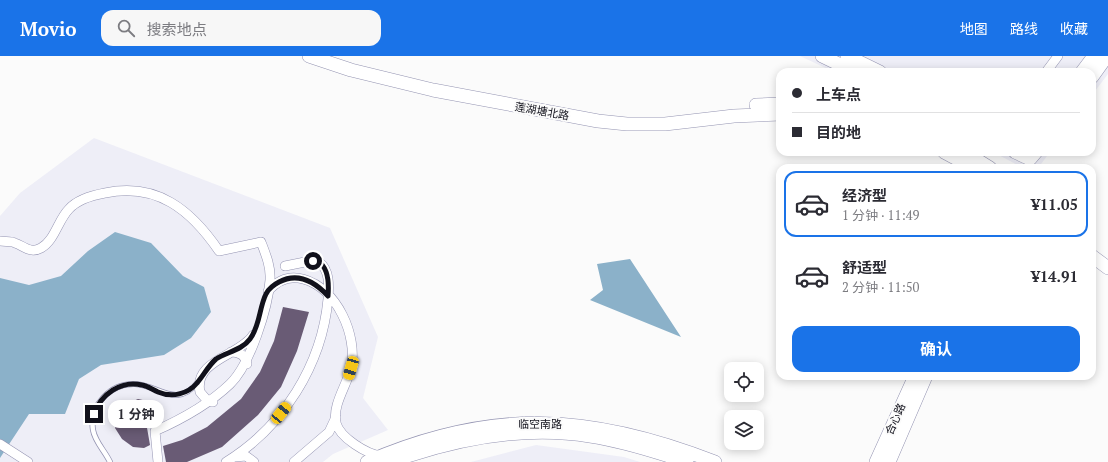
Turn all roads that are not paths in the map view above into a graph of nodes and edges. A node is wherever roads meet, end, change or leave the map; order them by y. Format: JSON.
{"nodes":[{"id":1,"x":309,"y":56,"type":"edge"},
{"id":2,"x":337,"y":56,"type":"edge"},
{"id":3,"x":822,"y":56,"type":"edge"},
{"id":4,"x":847,"y":56,"type":"edge"},
{"id":5,"x":1058,"y":56,"type":"edge"},
{"id":6,"x":1094,"y":56,"type":"edge"},
{"id":7,"x":1108,"y":56,"type":"edge"},
{"id":8,"x":847,"y":68,"type":"edge"},
{"id":9,"x":872,"y":68,"type":"edge"},
{"id":10,"x":1049,"y":68,"type":"edge"},
{"id":11,"x":1085,"y":68,"type":"edge"},
{"id":12,"x":1096,"y":72,"type":"edge"},
{"id":13,"x":776,"y":104,"type":"edge"},
{"id":14,"x":776,"y":114,"type":"edge"},
{"id":15,"x":952,"y":156,"type":"edge"},
{"id":16,"x":970,"y":156,"type":"edge"},
{"id":17,"x":966,"y":164,"type":"edge"},
{"id":18,"x":983,"y":164,"type":"edge"},
{"id":19,"x":0,"y":241,"type":"edge"},
{"id":20,"x":1096,"y":248,"type":"edge"},
{"id":21,"x":1108,"y":257,"type":"edge"},
{"id":22,"x":1096,"y":259,"type":"edge"},
{"id":23,"x":285,"y":266,"type":"dead end"},
{"id":24,"x":1108,"y":268,"type":"edge"},
{"id":25,"x":329,"y":284,"type":"junction"},
{"id":26,"x":269,"y":290,"type":"junction"},
{"id":27,"x":328,"y":296,"type":"junction"},
{"id":28,"x":336,"y":306,"type":"junction"},
{"id":29,"x":246,"y":344,"type":"junction"},
{"id":30,"x":231,"y":352,"type":"junction"},
{"id":31,"x":245,"y":358,"type":"junction"},
{"id":32,"x":202,"y":376,"type":"junction"},
{"id":33,"x":913,"y":380,"type":"edge"},
{"id":34,"x":924,"y":380,"type":"edge"},
{"id":35,"x":186,"y":392,"type":"junction"},
{"id":36,"x":206,"y":399,"type":"junction"},
{"id":37,"x":336,"y":416,"type":"junction"},
{"id":38,"x":0,"y":444,"type":"edge"},
{"id":39,"x":386,"y":459,"type":"edge"},
{"id":40,"x":230,"y":460,"type":"edge"},
{"id":41,"x":28,"y":462,"type":"edge"},
{"id":42,"x":110,"y":462,"type":"edge"},
{"id":43,"x":158,"y":462,"type":"edge"},
{"id":44,"x":254,"y":462,"type":"edge"},
{"id":45,"x":294,"y":462,"type":"edge"},
{"id":46,"x":366,"y":462,"type":"edge"},
{"id":47,"x":687,"y":462,"type":"edge"},
{"id":48,"x":715,"y":462,"type":"edge"},
{"id":49,"x":876,"y":462,"type":"edge"},
{"id":50,"x":889,"y":462,"type":"edge"}],
"edges":[{"from":1,"to":14,"type":"main road","name":"莲湖塘北路"},
{"from":2,"to":13,"type":"main road","name":"莲湖塘北路"},
{"from":3,"to":8,"type":"main road"},
{"from":4,"to":9,"type":"main road"},
{"from":5,"to":10,"type":"street"},
{"from":6,"to":11,"type":"main road"},
{"from":7,"to":12,"type":"main road"},
{"from":15,"to":17,"type":"main road"},
{"from":16,"to":18,"type":"main road"},
{"from":19,"to":26,"type":"street"},
{"from":20,"to":21,"type":"main road"},
{"from":22,"to":24,"type":"main road"},
{"from":23,"to":25,"type":"street"},
{"from":25,"to":27,"type":"street"},
{"from":25,"to":28,"type":"street"},
{"from":26,"to":27,"type":"street"},
{"from":26,"to":29,"type":"street"},
{"from":26,"to":31,"type":"street"},
{"from":27,"to":28,"type":"street"},
{"from":27,"to":40,"type":"street"},
{"from":28,"to":37,"type":"street"},
{"from":29,"to":30,"type":"street"},
{"from":29,"to":31,"type":"street"},
{"from":30,"to":31,"type":"street"},
{"from":30,"to":32,"type":"street"},
{"from":31,"to":36,"type":"street"},
{"from":32,"to":35,"type":"lane"},
{"from":32,"to":36,"type":"street"},
{"from":33,"to":49,"type":"main road","name":"合心路"},
{"from":34,"to":50,"type":"main road","name":"合心路"},
{"from":35,"to":36,"type":"lane"},
{"from":35,"to":42,"type":"lane"},
{"from":36,"to":43,"type":"street"},
{"from":37,"to":39,"type":"street"},
{"from":37,"to":45,"type":"street"},
{"from":38,"to":41,"type":"street"},
{"from":39,"to":46,"type":"main road","name":"临空南路"},
{"from":39,"to":47,"type":"main road","name":"临空南路"},
{"from":39,"to":48,"type":"main road","name":"临空南路"},
{"from":40,"to":44,"type":"street"}]}
